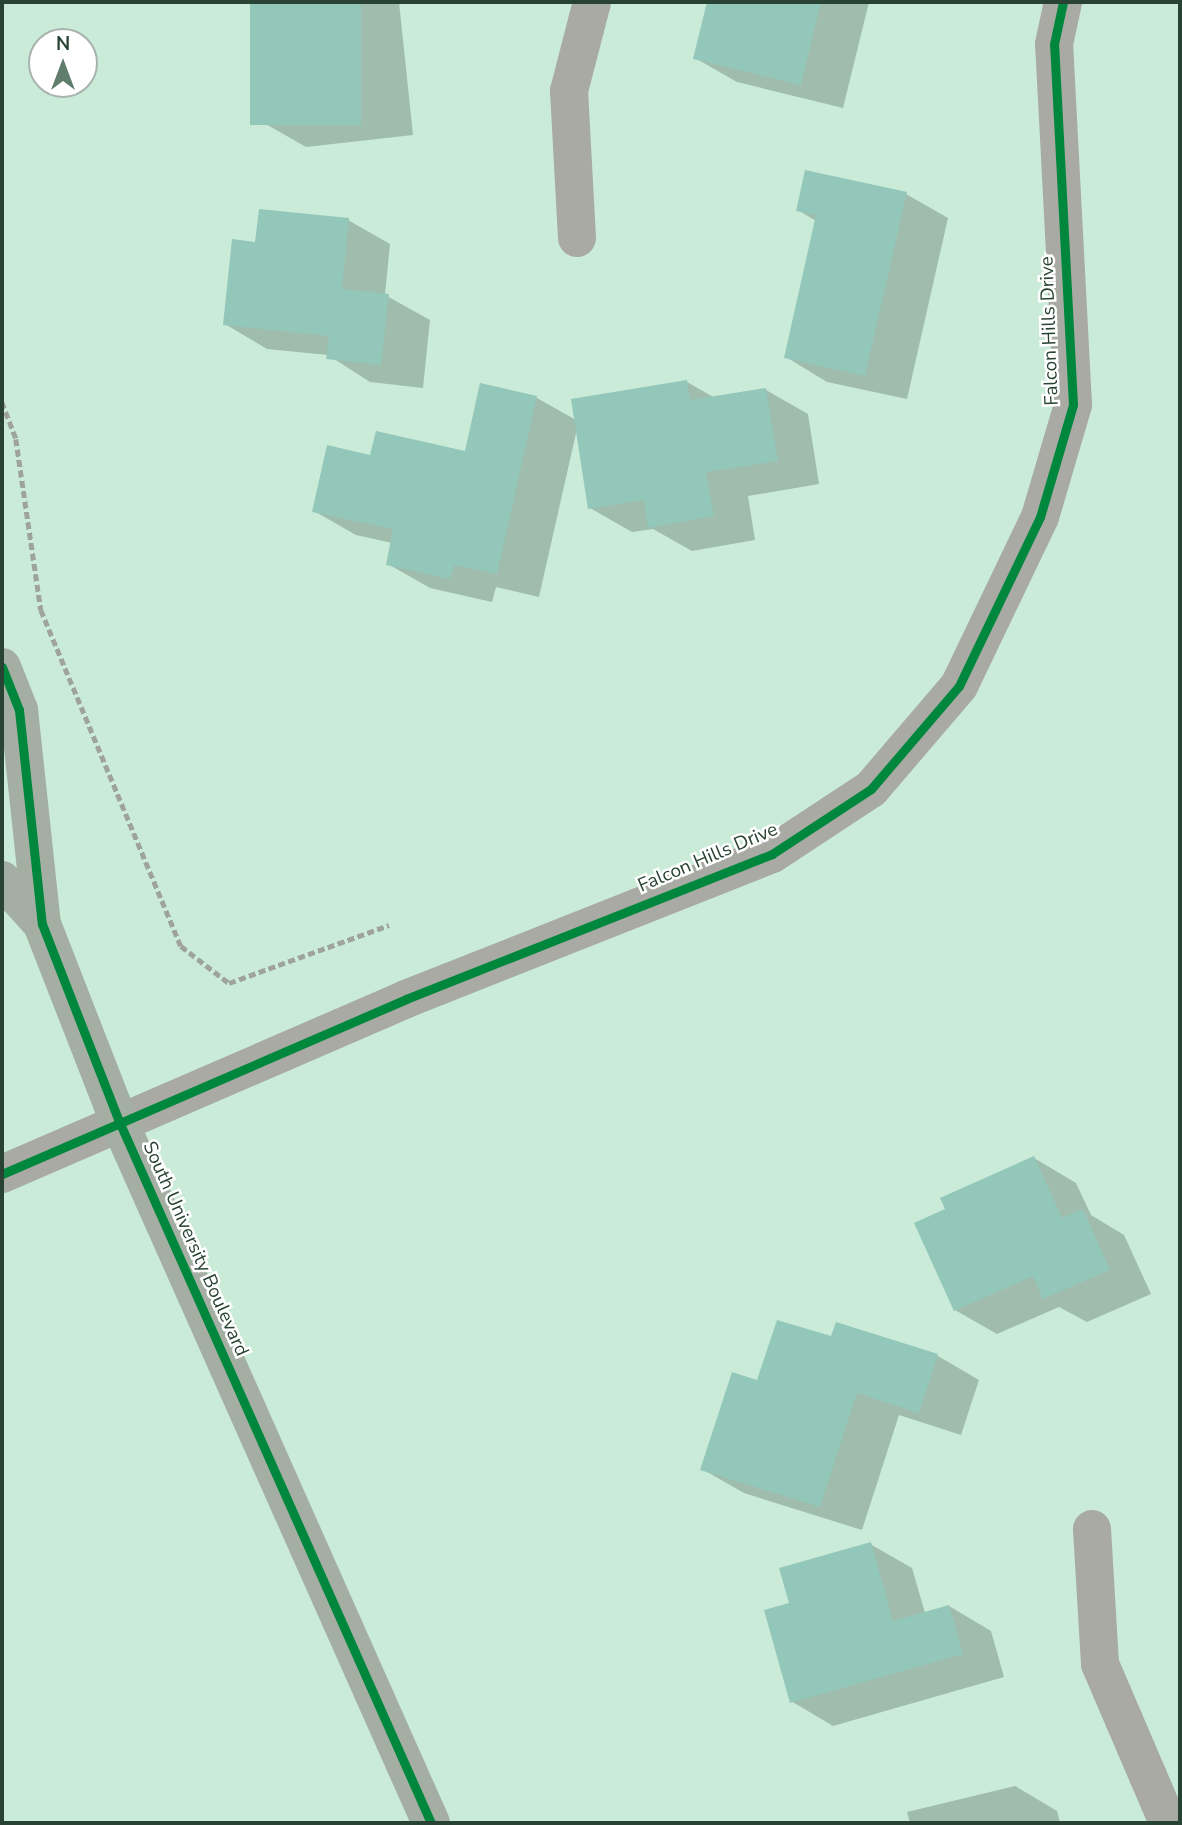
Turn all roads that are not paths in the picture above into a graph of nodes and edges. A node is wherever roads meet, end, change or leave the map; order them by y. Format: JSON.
{"nodes":[{"id":1,"x":592,"y":2,"type":"edge"},
{"id":2,"x":1063,"y":2,"type":"edge"},
{"id":3,"x":577,"y":238,"type":"dead end"},
{"id":4,"x":2,"y":667,"type":"edge"},
{"id":5,"x":2,"y":880,"type":"edge"},
{"id":6,"x":42,"y":924,"type":"junction"},
{"id":7,"x":118,"y":1119,"type":"junction"},
{"id":8,"x":2,"y":1174,"type":"edge"},
{"id":9,"x":1092,"y":1529,"type":"dead end"},
{"id":10,"x":431,"y":1823,"type":"edge"},
{"id":11,"x":1168,"y":1823,"type":"edge"}],
"edges":[{"from":1,"to":3,"type":"street"},
{"from":2,"to":7,"type":"street","name":"Falcon Hills Drive"},
{"from":4,"to":6,"type":"main road","name":"South University Boulevard"},
{"from":5,"to":6,"type":"main road","name":"South University Boulevard"},
{"from":6,"to":7,"type":"main road","name":"South University Boulevard"},
{"from":7,"to":8,"type":"street","name":"Falcon Hills Drive"},
{"from":7,"to":10,"type":"main road","name":"South University Boulevard"},
{"from":9,"to":11,"type":"street"}]}
